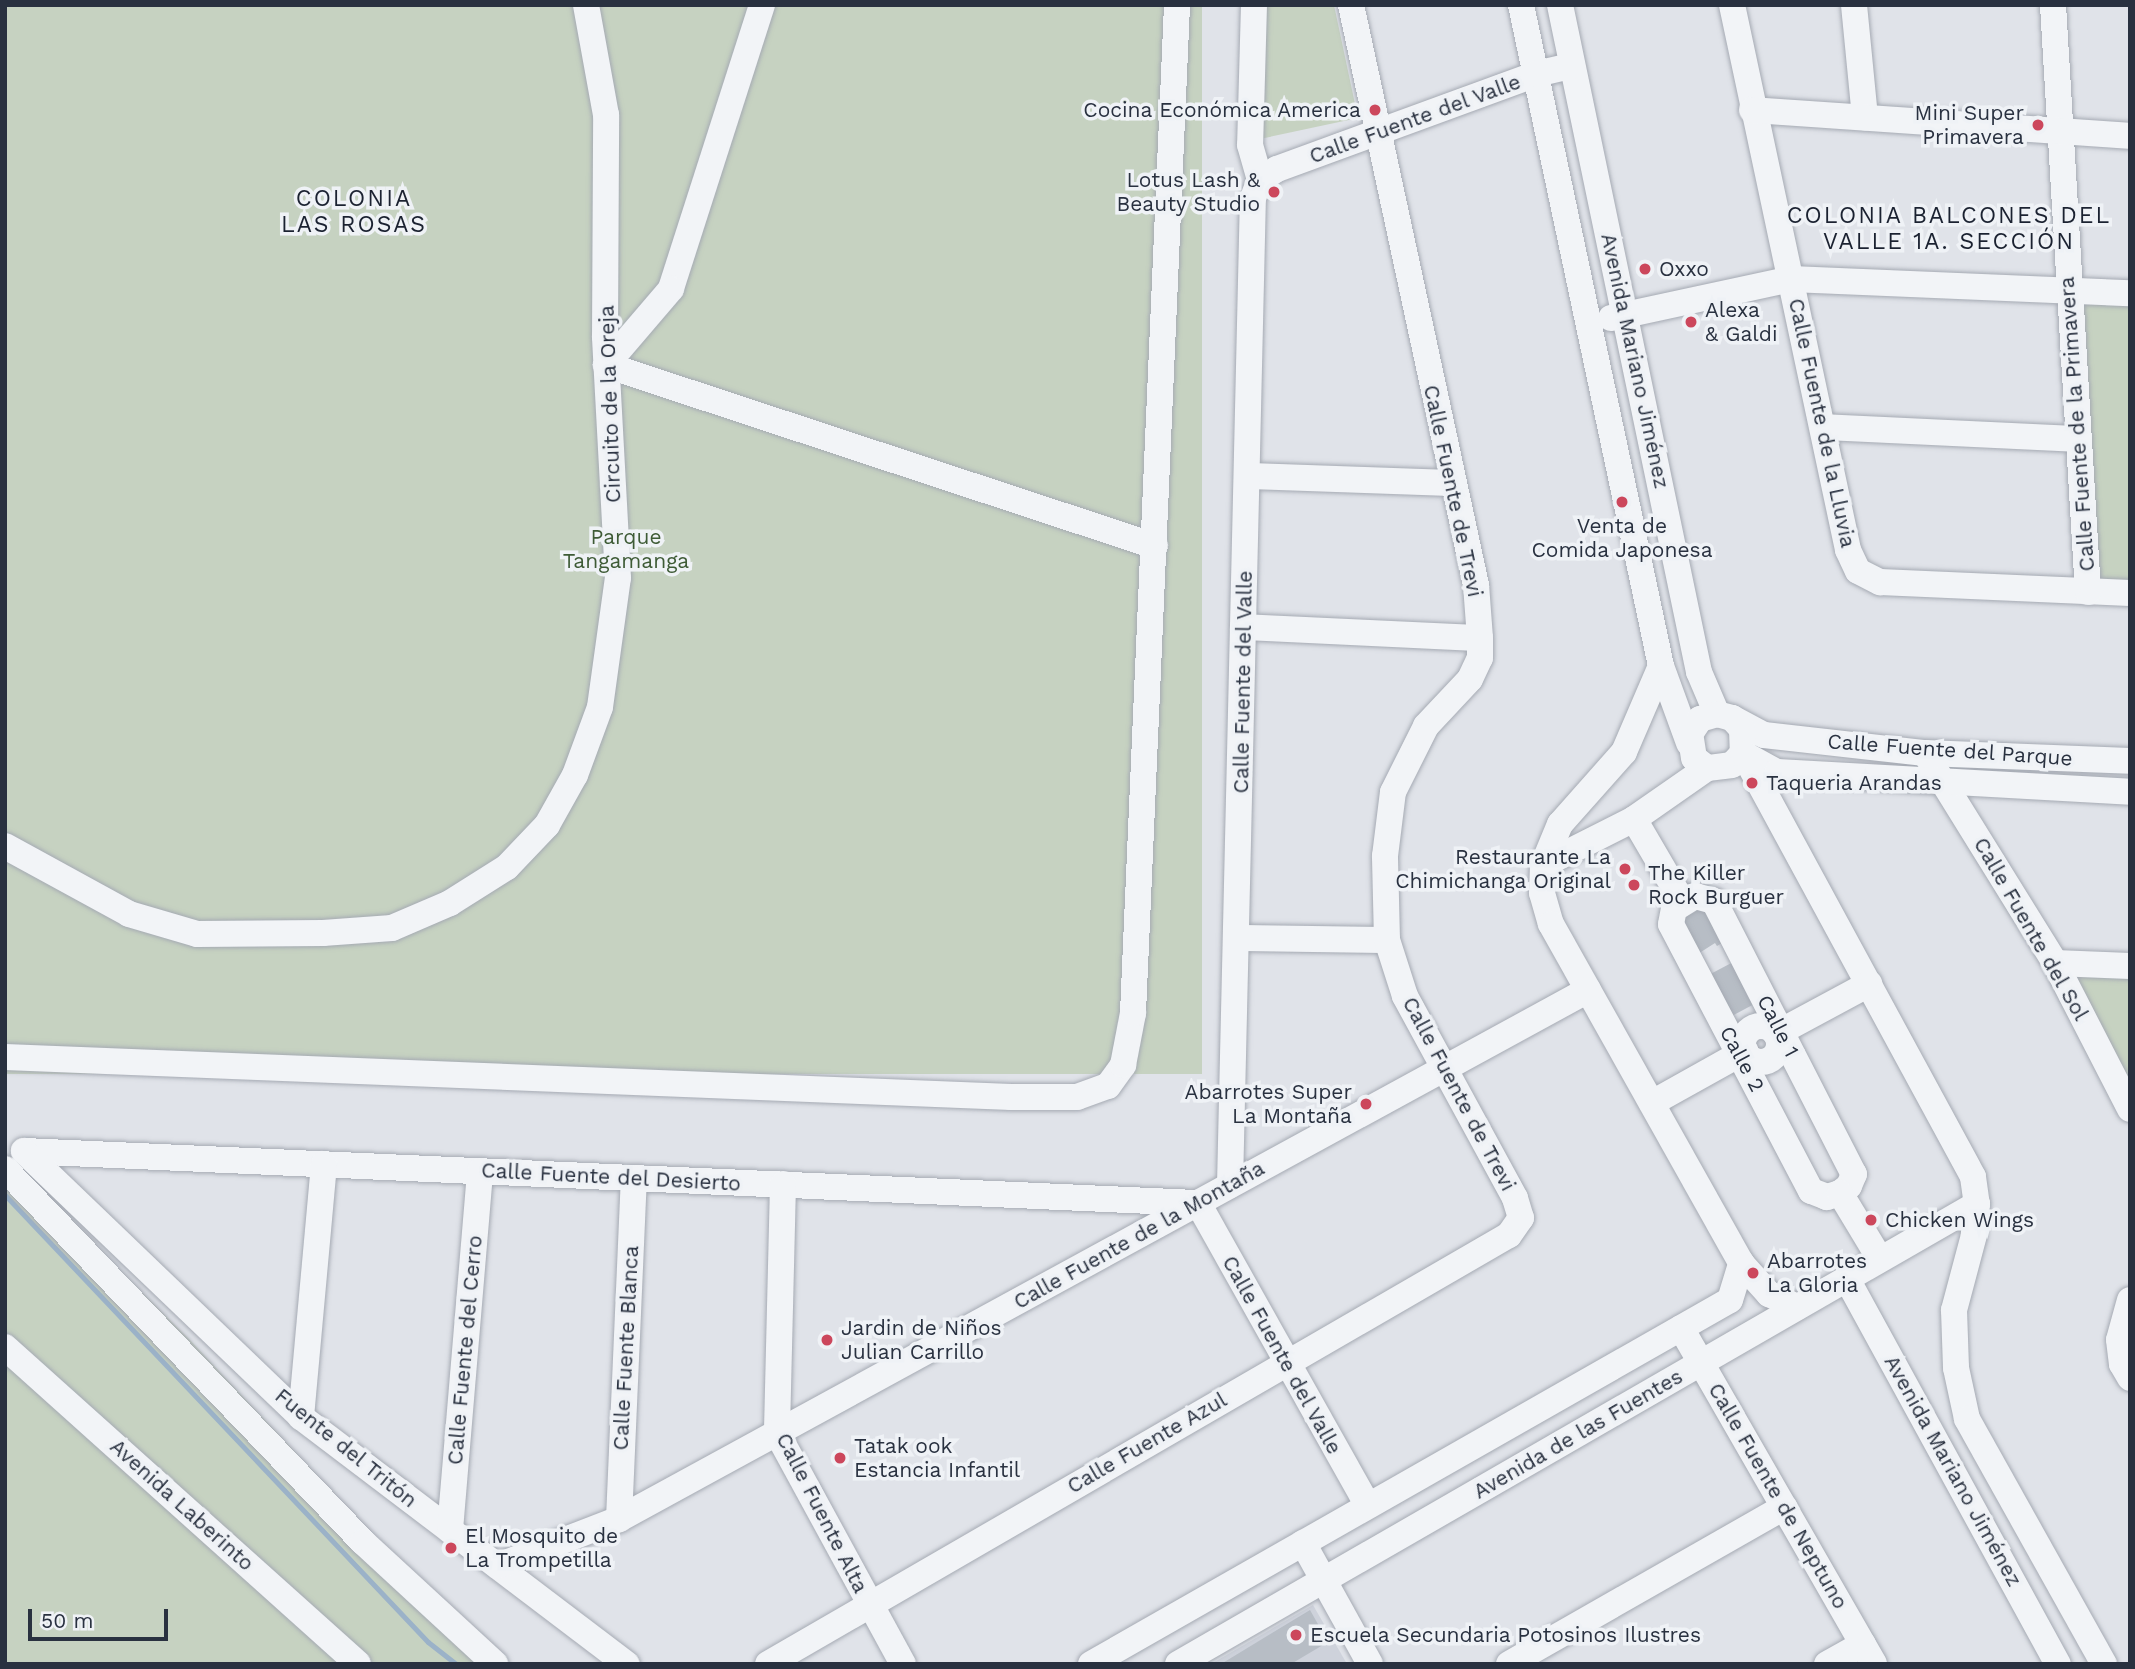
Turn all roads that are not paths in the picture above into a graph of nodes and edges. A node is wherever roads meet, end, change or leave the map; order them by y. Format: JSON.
{"nodes":[{"id":1,"x":586,"y":5,"type":"edge"},
{"id":2,"x":762,"y":5,"type":"edge"},
{"id":3,"x":1177,"y":5,"type":"edge"},
{"id":4,"x":1254,"y":5,"type":"edge"},
{"id":5,"x":1351,"y":5,"type":"edge"},
{"id":6,"x":1521,"y":5,"type":"edge"},
{"id":7,"x":1560,"y":5,"type":"edge"},
{"id":8,"x":1732,"y":5,"type":"edge"},
{"id":9,"x":1854,"y":5,"type":"edge"},
{"id":10,"x":2053,"y":5,"type":"edge"},
{"id":11,"x":1572,"y":66,"type":"junction"},
{"id":12,"x":1536,"y":74,"type":"junction"},
{"id":13,"x":1752,"y":110,"type":"junction"},
{"id":14,"x":1865,"y":117,"type":"junction"},
{"id":15,"x":2058,"y":132,"type":"junction"},
{"id":16,"x":1377,"y":135,"type":"junction"},
{"id":17,"x":2130,"y":136,"type":"edge"},
{"id":18,"x":1260,"y":180,"type":"junction"},
{"id":19,"x":1790,"y":279,"type":"junction"},
{"id":20,"x":2068,"y":290,"type":"junction"},
{"id":21,"x":2130,"y":293,"type":"edge"},
{"id":22,"x":1625,"y":315,"type":"junction"},
{"id":23,"x":1589,"y":322,"type":"junction"},
{"id":24,"x":606,"y":365,"type":"junction"},
{"id":25,"x":1823,"y":427,"type":"junction"},
{"id":26,"x":2078,"y":439,"type":"junction"},
{"id":27,"x":1249,"y":476,"type":"junction"},
{"id":28,"x":1452,"y":483,"type":"junction"},
{"id":29,"x":1155,"y":545,"type":"junction"},
{"id":30,"x":2088,"y":592,"type":"junction"},
{"id":31,"x":2130,"y":593,"type":"edge"},
{"id":32,"x":1243,"y":627,"type":"junction"},
{"id":33,"x":1480,"y":638,"type":"junction"},
{"id":34,"x":1661,"y":666,"type":"junction"},
{"id":35,"x":1724,"y":716,"type":"junction"},
{"id":36,"x":1689,"y":743,"type":"junction"},
{"id":37,"x":1743,"y":753,"type":"junction"},
{"id":38,"x":1925,"y":753,"type":"junction"},
{"id":39,"x":2130,"y":761,"type":"edge"},
{"id":40,"x":1707,"y":768,"type":"junction"},
{"id":41,"x":1788,"y":773,"type":"junction"},
{"id":42,"x":1946,"y":782,"type":"junction"},
{"id":43,"x":2130,"y":792,"type":"edge"},
{"id":44,"x":1777,"y":815,"type":"junction"},
{"id":45,"x":1634,"y":819,"type":"junction"},
{"id":46,"x":5,"y":846,"type":"edge"},
{"id":47,"x":1543,"y":865,"type":"junction"},
{"id":48,"x":1682,"y":901,"type":"junction"},
{"id":49,"x":1238,"y":938,"type":"junction"},
{"id":50,"x":1387,"y":940,"type":"junction"},
{"id":51,"x":2055,"y":963,"type":"junction"},
{"id":52,"x":2130,"y":966,"type":"edge"},
{"id":53,"x":1869,"y":984,"type":"junction"},
{"id":54,"x":1588,"y":990,"type":"junction"},
{"id":55,"x":1778,"y":1033,"type":"junction"},
{"id":56,"x":1742,"y":1053,"type":"junction"},
{"id":57,"x":5,"y":1057,"type":"edge"},
{"id":58,"x":1443,"y":1070,"type":"junction"},
{"id":59,"x":1652,"y":1103,"type":"junction"},
{"id":60,"x":2130,"y":1109,"type":"edge"},
{"id":61,"x":15,"y":1160,"type":"edge"},
{"id":62,"x":324,"y":1164,"type":"junction"},
{"id":63,"x":480,"y":1171,"type":"junction"},
{"id":64,"x":634,"y":1178,"type":"junction"},
{"id":65,"x":783,"y":1184,"type":"junction"},
{"id":66,"x":1230,"y":1185,"type":"junction"},
{"id":67,"x":1840,"y":1193,"type":"junction"},
{"id":68,"x":1198,"y":1203,"type":"junction"},
{"id":69,"x":1977,"y":1204,"type":"junction"},
{"id":70,"x":1521,"y":1218,"type":"joint"},
{"id":71,"x":1880,"y":1259,"type":"junction"},
{"id":72,"x":1741,"y":1263,"type":"junction"},
{"id":73,"x":1847,"y":1279,"type":"junction"},
{"id":74,"x":2130,"y":1300,"type":"edge"},
{"id":75,"x":1797,"y":1307,"type":"junction"},
{"id":76,"x":1681,"y":1328,"type":"junction"},
{"id":77,"x":5,"y":1347,"type":"edge"},
{"id":78,"x":1285,"y":1363,"type":"junction"},
{"id":79,"x":1701,"y":1363,"type":"junction"},
{"id":80,"x":2130,"y":1378,"type":"edge"},
{"id":81,"x":302,"y":1418,"type":"junction"},
{"id":82,"x":777,"y":1433,"type":"junction"},
{"id":83,"x":1984,"y":1455,"type":"junction"},
{"id":84,"x":1955,"y":1472,"type":"junction"},
{"id":85,"x":1368,"y":1506,"type":"junction"},
{"id":86,"x":1784,"y":1507,"type":"junction"},
{"id":87,"x":619,"y":1519,"type":"junction"},
{"id":88,"x":450,"y":1530,"type":"junction"},
{"id":89,"x":1303,"y":1543,"type":"junction"},
{"id":90,"x":498,"y":1566,"type":"junction"},
{"id":91,"x":1324,"y":1580,"type":"junction"},
{"id":92,"x":869,"y":1604,"type":"junction"},
{"id":93,"x":1132,"y":1654,"type":"edge"},
{"id":94,"x":1868,"y":1654,"type":"edge"},
{"id":95,"x":358,"y":1664,"type":"edge"},
{"id":96,"x":495,"y":1664,"type":"edge"},
{"id":97,"x":627,"y":1664,"type":"edge"},
{"id":98,"x":768,"y":1664,"type":"edge"},
{"id":99,"x":903,"y":1664,"type":"edge"},
{"id":100,"x":1091,"y":1664,"type":"edge"},
{"id":101,"x":1178,"y":1664,"type":"edge"},
{"id":102,"x":1370,"y":1664,"type":"edge"},
{"id":103,"x":1509,"y":1664,"type":"edge"},
{"id":104,"x":1827,"y":1664,"type":"edge"},
{"id":105,"x":2058,"y":1664,"type":"edge"},
{"id":106,"x":2104,"y":1664,"type":"edge"}],
"edges":[{"from":1,"to":24,"type":"street","name":"Circuito de la Oreja"},
{"from":2,"to":24,"type":"street"},
{"from":3,"to":29,"type":"street"},
{"from":4,"to":18,"type":"street","name":"Calle Fuente del Valle"},
{"from":5,"to":16,"type":"street","name":"Calle Fuente de Trevi"},
{"from":6,"to":12,"type":"street","name":"Avenida Mariano Jiménez"},
{"from":7,"to":11,"type":"street","name":"Avenida Mariano Jiménez"},
{"from":8,"to":13,"type":"street","name":"Calle Fuente de la Lluvia"},
{"from":9,"to":14,"type":"street"},
{"from":10,"to":15,"type":"street","name":"Calle Fuente de la Primavera"},
{"from":11,"to":12,"type":"street","name":"Calle Fuente del Valle"},
{"from":11,"to":22,"type":"street","name":"Avenida Mariano Jiménez"},
{"from":12,"to":16,"type":"street","name":"Calle Fuente del Valle"},
{"from":12,"to":23,"type":"street","name":"Avenida Mariano Jiménez"},
{"from":13,"to":14,"type":"street"},
{"from":13,"to":19,"type":"street","name":"Calle Fuente de la Lluvia"},
{"from":14,"to":15,"type":"street"},
{"from":15,"to":17,"type":"street"},
{"from":15,"to":20,"type":"street","name":"Calle Fuente de la Primavera"},
{"from":16,"to":18,"type":"street","name":"Calle Fuente del Valle"},
{"from":16,"to":28,"type":"street","name":"Calle Fuente de Trevi"},
{"from":18,"to":27,"type":"street","name":"Calle Fuente del Valle"},
{"from":19,"to":20,"type":"street"},
{"from":19,"to":22,"type":"street"},
{"from":19,"to":25,"type":"street","name":"Calle Fuente de la Lluvia"},
{"from":20,"to":21,"type":"street"},
{"from":20,"to":26,"type":"street","name":"Calle Fuente de la Primavera"},
{"from":22,"to":23,"type":"street"},
{"from":22,"to":35,"type":"street","name":"Avenida Mariano Jiménez"},
{"from":23,"to":34,"type":"street","name":"Avenida Mariano Jiménez"},
{"from":24,"to":29,"type":"street"},
{"from":24,"to":46,"type":"street","name":"Circuito de la Oreja"},
{"from":25,"to":26,"type":"street"},
{"from":25,"to":30,"type":"street","name":"Calle Fuente de la Lluvia"},
{"from":26,"to":30,"type":"street","name":"Calle Fuente de la Primavera"},
{"from":27,"to":28,"type":"street"},
{"from":27,"to":32,"type":"street","name":"Calle Fuente del Valle"},
{"from":28,"to":33,"type":"street","name":"Calle Fuente de Trevi"},
{"from":29,"to":57,"type":"street"},
{"from":30,"to":31,"type":"street","name":"Calle Fuente de la Lluvia"},
{"from":32,"to":33,"type":"street"},
{"from":32,"to":49,"type":"street","name":"Calle Fuente del Valle"},
{"from":33,"to":50,"type":"street","name":"Calle Fuente de Trevi"},
{"from":34,"to":36,"type":"street","name":"Avenida Mariano Jiménez"},
{"from":34,"to":47,"type":"street"},
{"from":35,"to":36,"type":"street"},
{"from":35,"to":37,"type":"street","name":"Avenida Mariano Jiménez"},
{"from":35,"to":38,"type":"street","name":"Calle Fuente del Parque"},
{"from":36,"to":40,"type":"street","name":"Avenida Mariano Jiménez"},
{"from":37,"to":40,"type":"street"},
{"from":37,"to":41,"type":"street","name":"Calle Fuente del Parque"},
{"from":37,"to":44,"type":"street","name":"Avenida Mariano Jiménez"},
{"from":38,"to":39,"type":"street","name":"Calle Fuente del Parque"},
{"from":38,"to":42,"type":"street","name":"Calle Fuente del Sol"},
{"from":40,"to":45,"type":"street"},
{"from":41,"to":42,"type":"street","name":"Calle Fuente del Parque"},
{"from":41,"to":44,"type":"street"},
{"from":42,"to":43,"type":"street","name":"Calle Fuente del Parque"},
{"from":42,"to":51,"type":"street","name":"Calle Fuente del Sol"},
{"from":44,"to":53,"type":"street","name":"Avenida Mariano Jiménez"},
{"from":45,"to":47,"type":"street"},
{"from":45,"to":48,"type":"street"},
{"from":47,"to":54,"type":"street"},
{"from":48,"to":55,"type":"street","name":"Calle 1"},
{"from":48,"to":56,"type":"street","name":"Calle 2"},
{"from":49,"to":50,"type":"street"},
{"from":49,"to":66,"type":"street","name":"Calle Fuente del Valle"},
{"from":50,"to":58,"type":"street","name":"Calle Fuente de Trevi"},
{"from":51,"to":52,"type":"street"},
{"from":51,"to":60,"type":"street","name":"Calle Fuente del Sol"},
{"from":53,"to":55,"type":"street"},
{"from":53,"to":69,"type":"street","name":"Avenida Mariano Jiménez"},
{"from":54,"to":58,"type":"street","name":"Calle Fuente de la Montaña"},
{"from":54,"to":59,"type":"street"},
{"from":55,"to":56,"type":"street"},
{"from":55,"to":67,"type":"street","name":"Calle 1"},
{"from":56,"to":59,"type":"street"},
{"from":56,"to":67,"type":"street","name":"Calle 2"},
{"from":58,"to":66,"type":"street","name":"Calle Fuente de la Montaña"},
{"from":58,"to":70,"type":"street","name":"Calle Fuente de Trevi"},
{"from":59,"to":72,"type":"street"},
{"from":61,"to":62,"type":"street","name":"Calle Fuente del Desierto"},
{"from":61,"to":81,"type":"street","name":"Fuente del Tritón"},
{"from":61,"to":96,"type":"street"},
{"from":62,"to":63,"type":"street","name":"Calle Fuente del Desierto"},
{"from":62,"to":81,"type":"street"},
{"from":63,"to":64,"type":"street","name":"Calle Fuente del Desierto"},
{"from":63,"to":88,"type":"street","name":"Calle Fuente del Cerro"},
{"from":64,"to":65,"type":"street","name":"Calle Fuente del Desierto"},
{"from":64,"to":87,"type":"street","name":"Calle Fuente Blanca"},
{"from":65,"to":68,"type":"street","name":"Calle Fuente del Desierto"},
{"from":65,"to":82,"type":"street","name":"Calle Fuente Alta"},
{"from":66,"to":68,"type":"street","name":"Calle Fuente de la Montaña"},
{"from":67,"to":71,"type":"street"},
{"from":68,"to":78,"type":"street","name":"Calle Fuente del Valle"},
{"from":68,"to":82,"type":"street","name":"Calle Fuente de la Montaña"},
{"from":69,"to":71,"type":"street","name":"Avenida de las Fuentes"},
{"from":69,"to":83,"type":"street","name":"Avenida Mariano Jiménez"},
{"from":70,"to":78,"type":"street","name":"Calle Fuente Azul"},
{"from":71,"to":73,"type":"street","name":"Avenida de las Fuentes"},
{"from":72,"to":75,"type":"street"},
{"from":72,"to":76,"type":"street","name":"Avenida de las Fuentes"},
{"from":73,"to":75,"type":"street","name":"Avenida de las Fuentes"},
{"from":73,"to":84,"type":"street","name":"Avenida Mariano Jiménez"},
{"from":74,"to":80,"type":"street"},
{"from":75,"to":79,"type":"street","name":"Avenida de las Fuentes"},
{"from":76,"to":79,"type":"street","name":"Calle Fuente de Neptuno"},
{"from":76,"to":85,"type":"street","name":"Avenida de las Fuentes"},
{"from":77,"to":95,"type":"street","name":"Avenida Laberinto"},
{"from":78,"to":85,"type":"street","name":"Calle Fuente del Valle"},
{"from":78,"to":92,"type":"street","name":"Calle Fuente Azul"},
{"from":79,"to":86,"type":"street","name":"Calle Fuente de Neptuno"},
{"from":79,"to":91,"type":"street","name":"Avenida de las Fuentes"},
{"from":81,"to":88,"type":"street","name":"Fuente del Tritón"},
{"from":82,"to":87,"type":"street","name":"Calle Fuente de la Montaña"},
{"from":82,"to":92,"type":"street","name":"Calle Fuente Alta"},
{"from":83,"to":84,"type":"street"},
{"from":83,"to":106,"type":"street","name":"Avenida Mariano Jiménez"},
{"from":84,"to":105,"type":"street","name":"Avenida Mariano Jiménez"},
{"from":85,"to":89,"type":"street","name":"Avenida de las Fuentes"},
{"from":86,"to":94,"type":"street","name":"Calle Fuente de Neptuno"},
{"from":86,"to":103,"type":"street"},
{"from":87,"to":90,"type":"street","name":"Calle Fuente de la Montaña"},
{"from":88,"to":90,"type":"street","name":"Fuente del Tritón"},
{"from":89,"to":91,"type":"street"},
{"from":89,"to":93,"type":"street","name":"Avenida de las Fuentes"},
{"from":90,"to":97,"type":"street","name":"Fuente del Tritón"},
{"from":91,"to":101,"type":"street","name":"Avenida de las Fuentes"},
{"from":91,"to":102,"type":"street"},
{"from":92,"to":98,"type":"street","name":"Calle Fuente Azul"},
{"from":92,"to":99,"type":"street","name":"Calle Fuente Alta"},
{"from":93,"to":100,"type":"street","name":"Avenida de las Fuentes"},
{"from":94,"to":104,"type":"street"}]}
